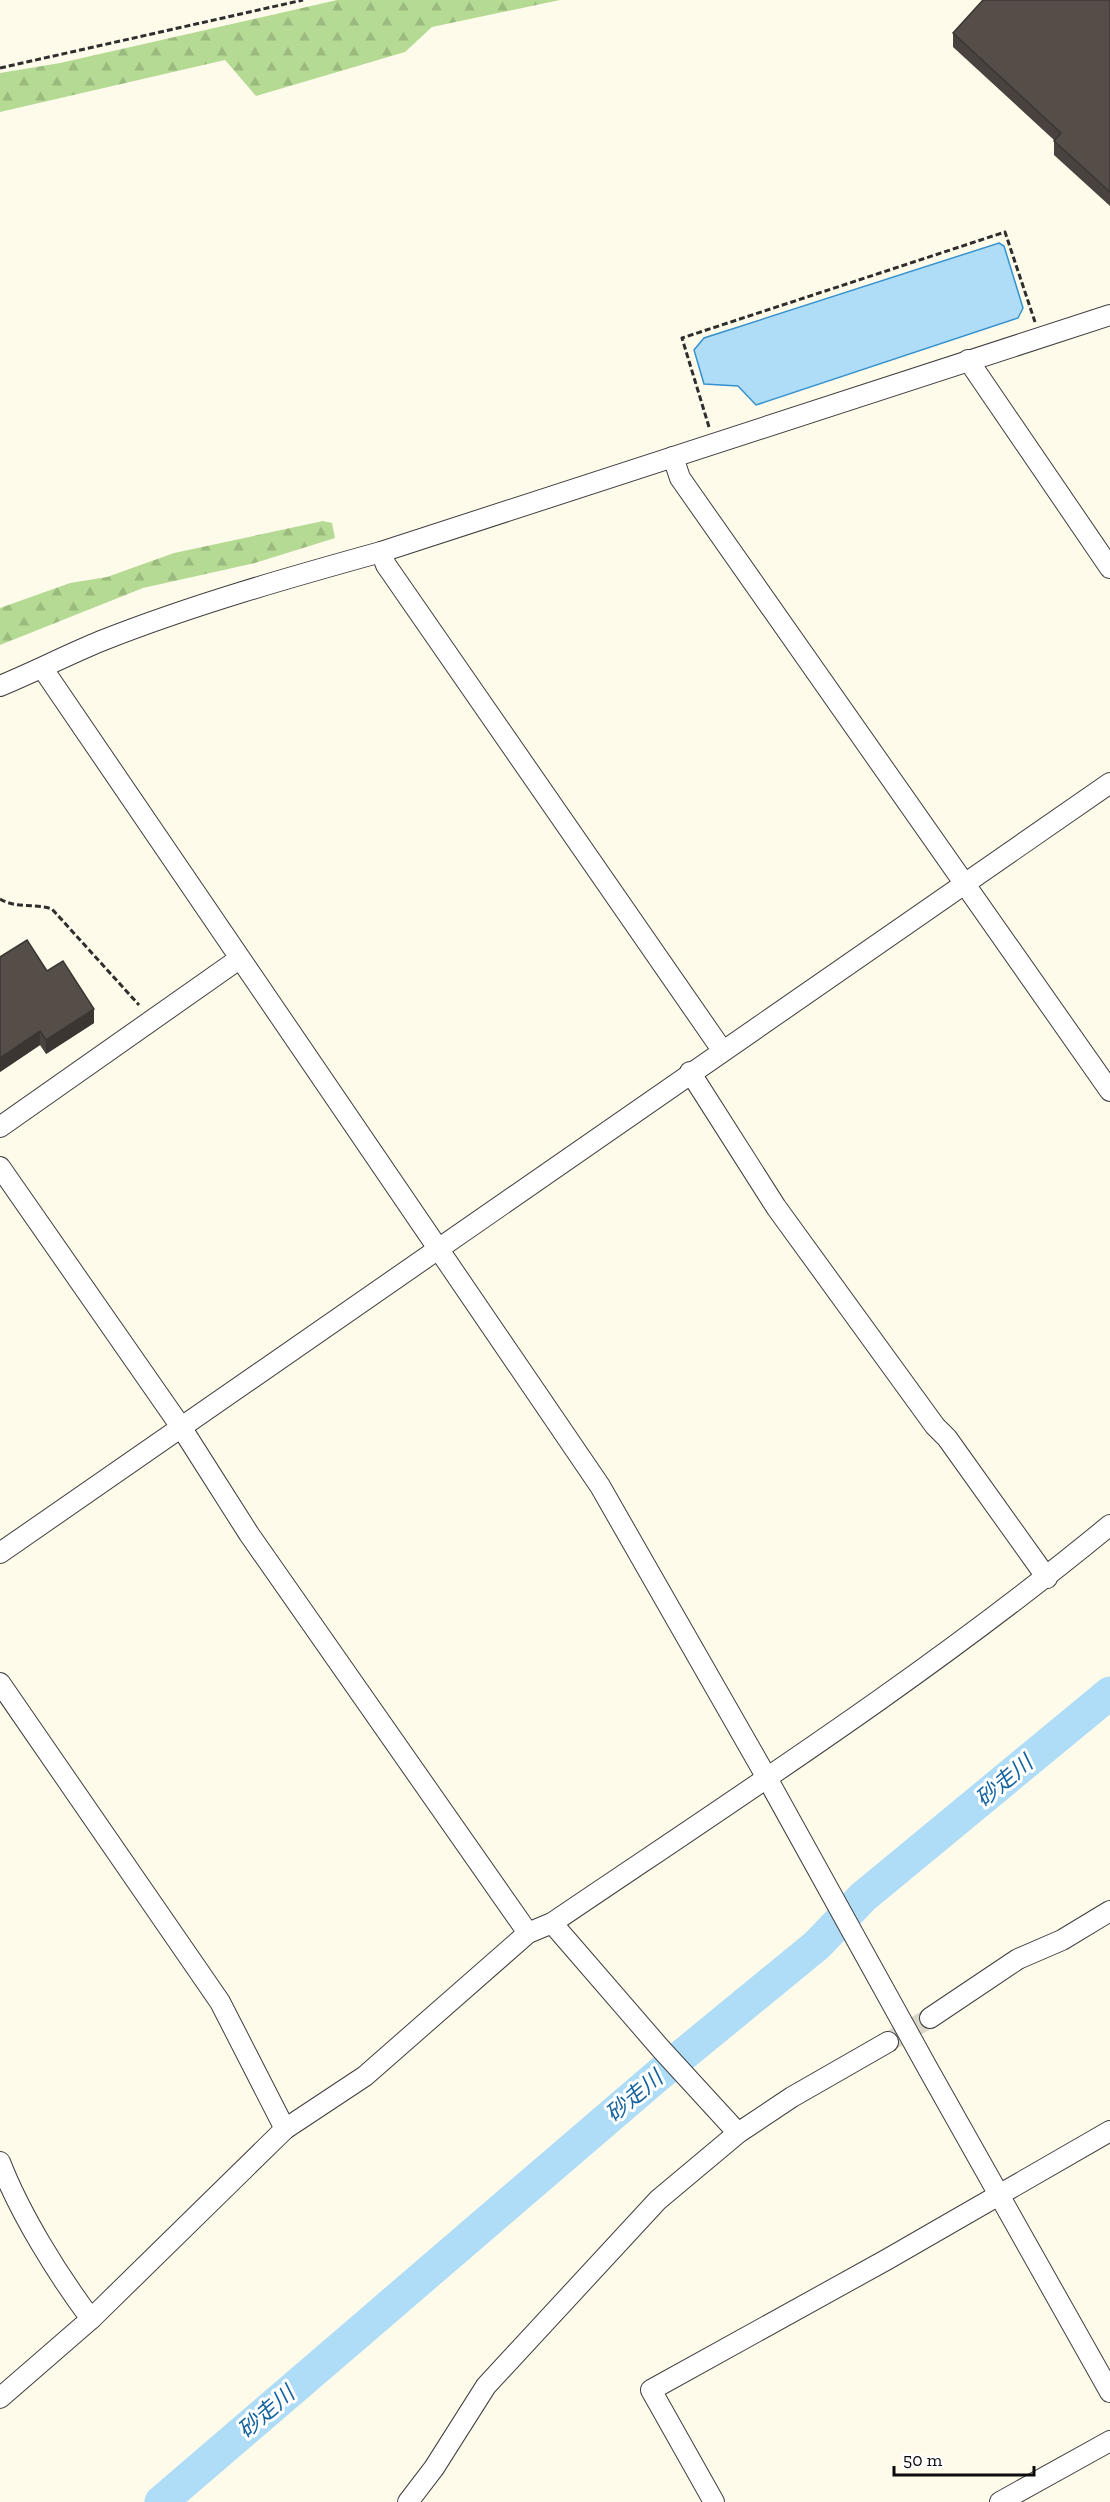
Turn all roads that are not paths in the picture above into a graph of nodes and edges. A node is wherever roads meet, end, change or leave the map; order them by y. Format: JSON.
{"nodes":[{"id":1,"x":1110,"y":315,"type":"edge"},
{"id":2,"x":968,"y":360,"type":"junction"},
{"id":3,"x":673,"y":457,"type":"junction"},
{"id":4,"x":381,"y":552,"type":"junction"},
{"id":5,"x":1110,"y":568,"type":"edge"},
{"id":6,"x":43,"y":669,"type":"junction"},
{"id":7,"x":0,"y":686,"type":"edge"},
{"id":8,"x":1110,"y":783,"type":"edge"},
{"id":9,"x":966,"y":885,"type":"junction"},
{"id":10,"x":239,"y":959,"type":"junction"},
{"id":11,"x":722,"y":1050,"type":"junction"},
{"id":12,"x":690,"y":1072,"type":"junction"},
{"id":13,"x":1110,"y":1091,"type":"edge"},
{"id":14,"x":0,"y":1127,"type":"edge"},
{"id":15,"x":0,"y":1167,"type":"edge"},
{"id":16,"x":439,"y":1247,"type":"junction"},
{"id":17,"x":180,"y":1427,"type":"junction"},
{"id":18,"x":1110,"y":1525,"type":"edge"},
{"id":19,"x":0,"y":1553,"type":"edge"},
{"id":20,"x":1047,"y":1578,"type":"junction"},
{"id":21,"x":0,"y":1683,"type":"edge"},
{"id":22,"x":767,"y":1778,"type":"junction"},
{"id":23,"x":1110,"y":1911,"type":"edge"},
{"id":24,"x":552,"y":1923,"type":"junction"},
{"id":25,"x":528,"y":1934,"type":"junction"},
{"id":26,"x":930,"y":2018,"type":"tunnel mouth"},
{"id":27,"x":888,"y":2042,"type":"tunnel mouth"},
{"id":28,"x":285,"y":2130,"type":"junction"},
{"id":29,"x":1110,"y":2131,"type":"edge"},
{"id":30,"x":738,"y":2133,"type":"junction"},
{"id":31,"x":0,"y":2162,"type":"edge"},
{"id":32,"x":999,"y":2193,"type":"junction"},
{"id":33,"x":92,"y":2319,"type":"junction"},
{"id":34,"x":1110,"y":2392,"type":"edge"},
{"id":35,"x":0,"y":2398,"type":"edge"},
{"id":36,"x":1110,"y":2441,"type":"edge"},
{"id":37,"x":408,"y":2502,"type":"edge"},
{"id":38,"x":714,"y":2502,"type":"edge"},
{"id":39,"x":1000,"y":2502,"type":"edge"}],
"edges":[{"from":1,"to":2,"type":"street"},
{"from":2,"to":3,"type":"street"},
{"from":2,"to":5,"type":"street"},
{"from":3,"to":4,"type":"street"},
{"from":3,"to":9,"type":"street"},
{"from":4,"to":6,"type":"street"},
{"from":4,"to":11,"type":"street"},
{"from":6,"to":7,"type":"street"},
{"from":6,"to":10,"type":"street"},
{"from":8,"to":9,"type":"street"},
{"from":9,"to":11,"type":"street"},
{"from":9,"to":13,"type":"street"},
{"from":10,"to":14,"type":"street"},
{"from":10,"to":16,"type":"street"},
{"from":11,"to":12,"type":"street"},
{"from":12,"to":16,"type":"street"},
{"from":12,"to":20,"type":"street"},
{"from":15,"to":17,"type":"street"},
{"from":16,"to":17,"type":"street"},
{"from":16,"to":22,"type":"street"},
{"from":17,"to":19,"type":"street"},
{"from":17,"to":25,"type":"street"},
{"from":18,"to":20,"type":"street"},
{"from":20,"to":22,"type":"street"},
{"from":21,"to":28,"type":"street"},
{"from":22,"to":24,"type":"street"},
{"from":22,"to":32,"type":"street"},
{"from":23,"to":26,"type":"street"},
{"from":24,"to":25,"type":"street"},
{"from":24,"to":30,"type":"street"},
{"from":25,"to":28,"type":"street"},
{"from":27,"to":30,"type":"street"},
{"from":28,"to":33,"type":"street"},
{"from":29,"to":32,"type":"street"},
{"from":30,"to":37,"type":"street"},
{"from":31,"to":33,"type":"street"},
{"from":32,"to":34,"type":"street"},
{"from":32,"to":38,"type":"street"},
{"from":33,"to":35,"type":"street"},
{"from":36,"to":39,"type":"street"}]}
